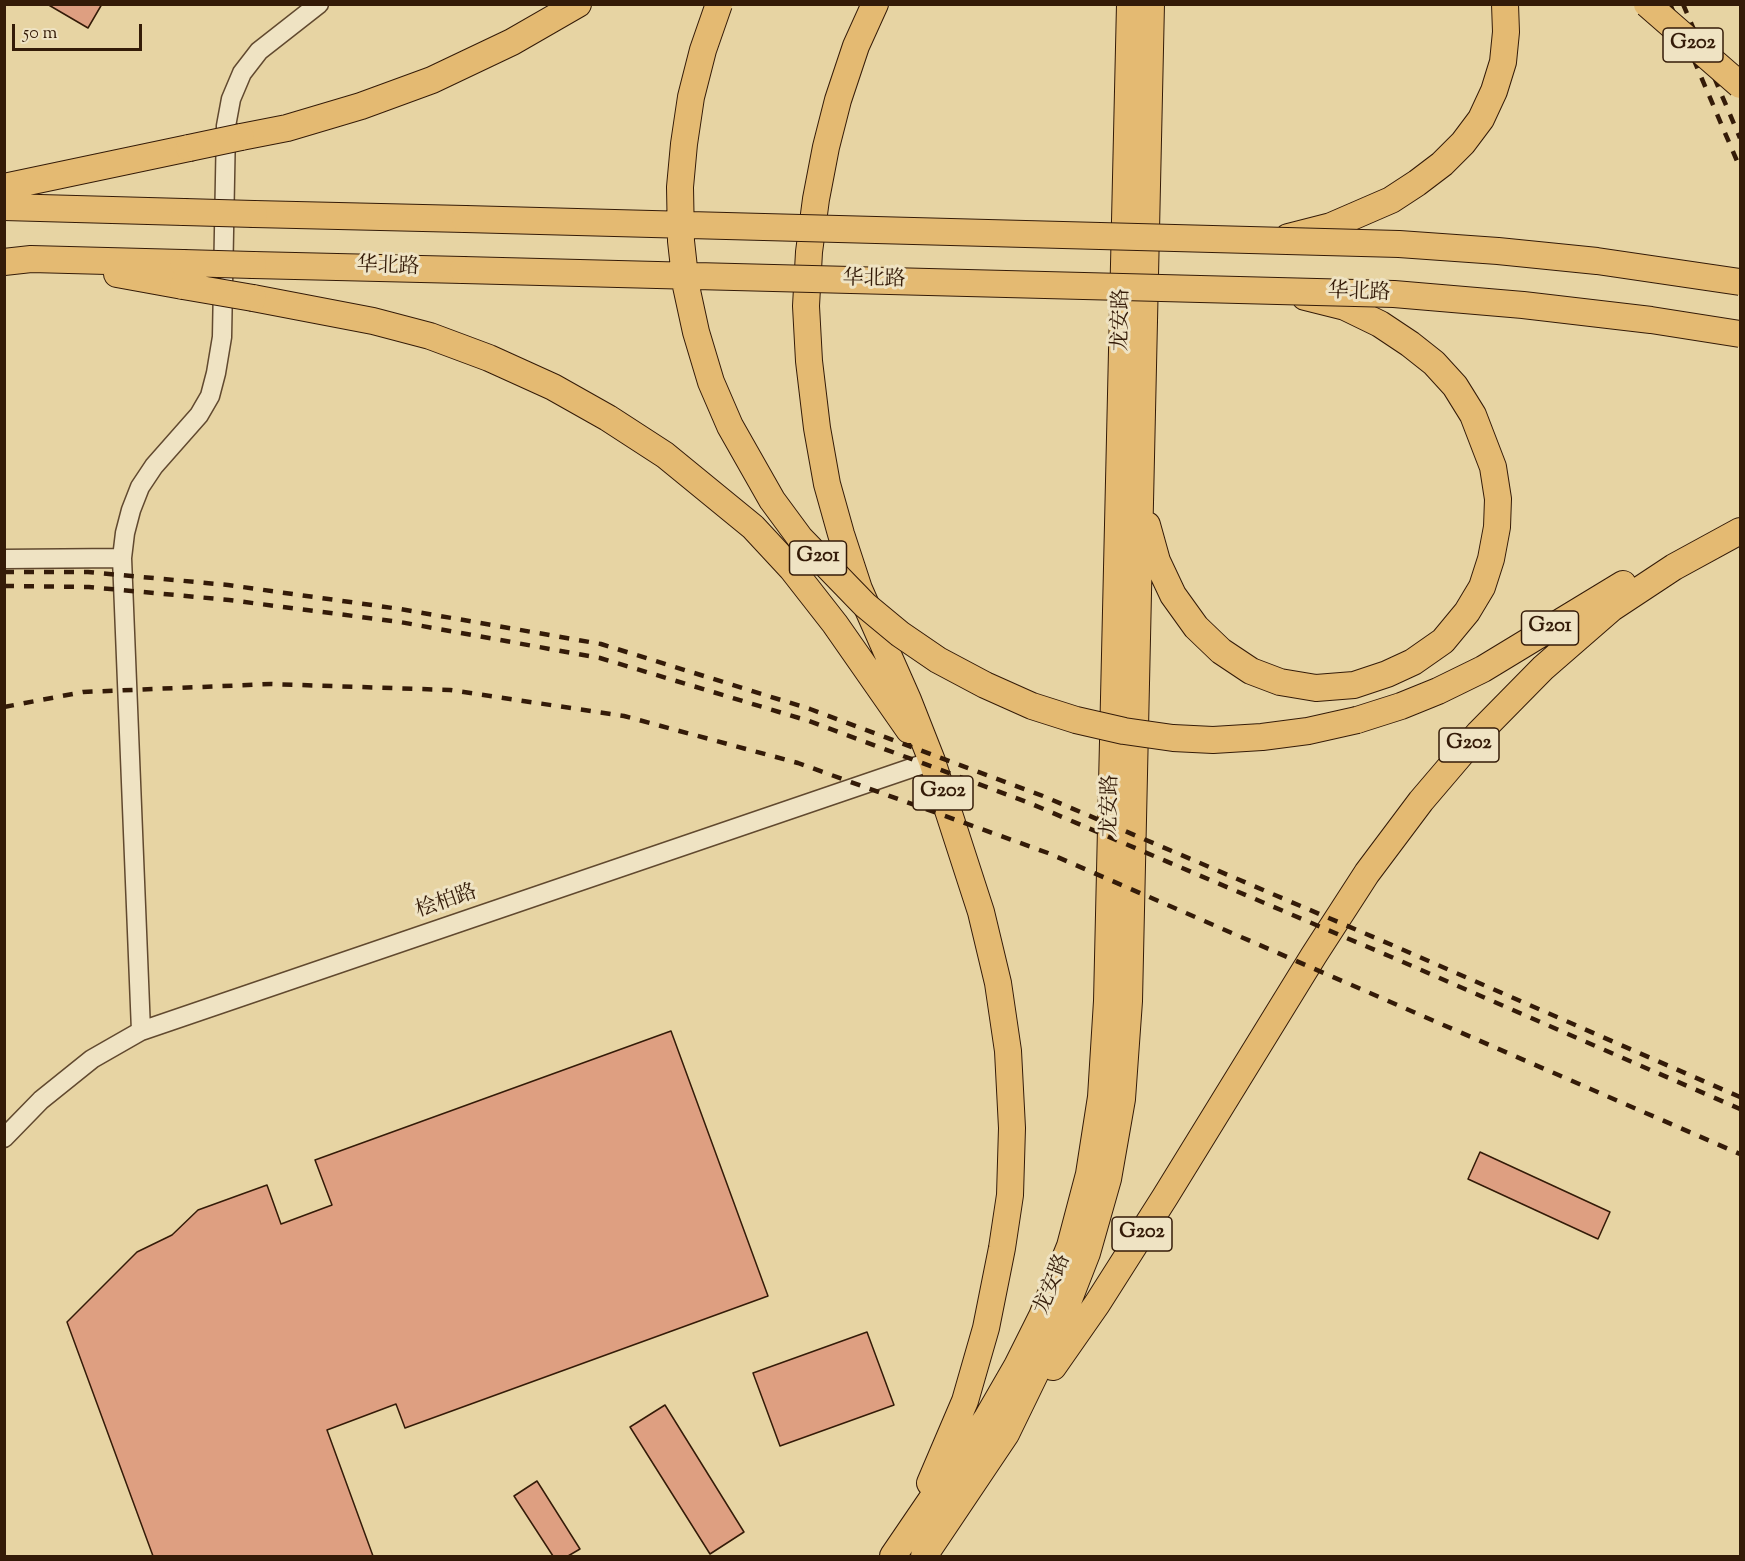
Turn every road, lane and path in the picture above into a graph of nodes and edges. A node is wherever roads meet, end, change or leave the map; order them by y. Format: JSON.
{"nodes":[{"id":1,"x":319,"y":4,"type":"edge"},
{"id":2,"x":578,"y":4,"type":"edge"},
{"id":3,"x":719,"y":4,"type":"edge"},
{"id":4,"x":875,"y":4,"type":"edge"},
{"id":5,"x":1131,"y":4,"type":"edge"},
{"id":6,"x":1151,"y":4,"type":"edge"},
{"id":7,"x":1157,"y":4,"type":"edge"},
{"id":8,"x":1505,"y":4,"type":"edge"},
{"id":9,"x":1647,"y":4,"type":"edge"},
{"id":10,"x":1666,"y":4,"type":"edge"},
{"id":11,"x":1150,"y":40,"type":"junction"},
{"id":12,"x":1740,"y":73,"type":"edge"},
{"id":13,"x":1740,"y":85,"type":"edge"},
{"id":14,"x":4,"y":187,"type":"edge"},
{"id":15,"x":4,"y":207,"type":"edge"},
{"id":16,"x":1271,"y":240,"type":"junction"},
{"id":17,"x":4,"y":262,"type":"edge"},
{"id":18,"x":183,"y":274,"type":"junction"},
{"id":19,"x":1740,"y":282,"type":"edge"},
{"id":20,"x":1277,"y":291,"type":"junction"},
{"id":21,"x":1740,"y":334,"type":"edge"},
{"id":22,"x":1140,"y":486,"type":"junction"},
{"id":23,"x":1740,"y":531,"type":"edge"},
{"id":24,"x":122,"y":558,"type":"junction"},
{"id":25,"x":4,"y":559,"type":"edge"},
{"id":26,"x":932,"y":761,"type":"junction"},
{"id":27,"x":141,"y":1031,"type":"junction"},
{"id":28,"x":4,"y":1138,"type":"edge"},
{"id":29,"x":1006,"y":1434,"type":"junction"},
{"id":30,"x":898,"y":1549,"type":"edge"},
{"id":31,"x":924,"y":1557,"type":"edge"}],
"edges":[{"from":1,"to":24,"type":"street"},
{"from":2,"to":14,"type":"highway","bridge":true},
{"from":3,"to":23,"type":"highway","number":"G201","bridge":true},
{"from":4,"to":26,"type":"highway","number":"G202"},
{"from":5,"to":30,"type":"highway","name":"龙安路"},
{"from":6,"to":11,"type":"highway","name":"龙安路"},
{"from":7,"to":11,"type":"highway"},
{"from":8,"to":16,"type":"highway","bridge":true},
{"from":9,"to":13,"type":"highway","number":"G202","bridge":true},
{"from":10,"to":12,"type":"highway"},
{"from":11,"to":22,"type":"highway","name":"龙安路"},
{"from":15,"to":16,"type":"highway","bridge":true},
{"from":16,"to":19,"type":"highway","bridge":true},
{"from":17,"to":18,"type":"highway","name":"华北路"},
{"from":18,"to":20,"type":"highway","name":"华北路","bridge":true},
{"from":18,"to":26,"type":"highway","bridge":true},
{"from":20,"to":21,"type":"highway","name":"华北路","bridge":true},
{"from":20,"to":22,"type":"highway","bridge":true},
{"from":22,"to":29,"type":"highway","name":"龙安路"},
{"from":23,"to":29,"type":"highway","number":"G202"},
{"from":24,"to":25,"type":"street"},
{"from":24,"to":27,"type":"street"},
{"from":26,"to":27,"type":"street","name":"桧柏路"},
{"from":26,"to":30,"type":"highway","number":"G202"},
{"from":27,"to":28,"type":"street","name":"桧柏路"},
{"from":29,"to":31,"type":"highway","name":"龙安路","number":"G202"}]}
